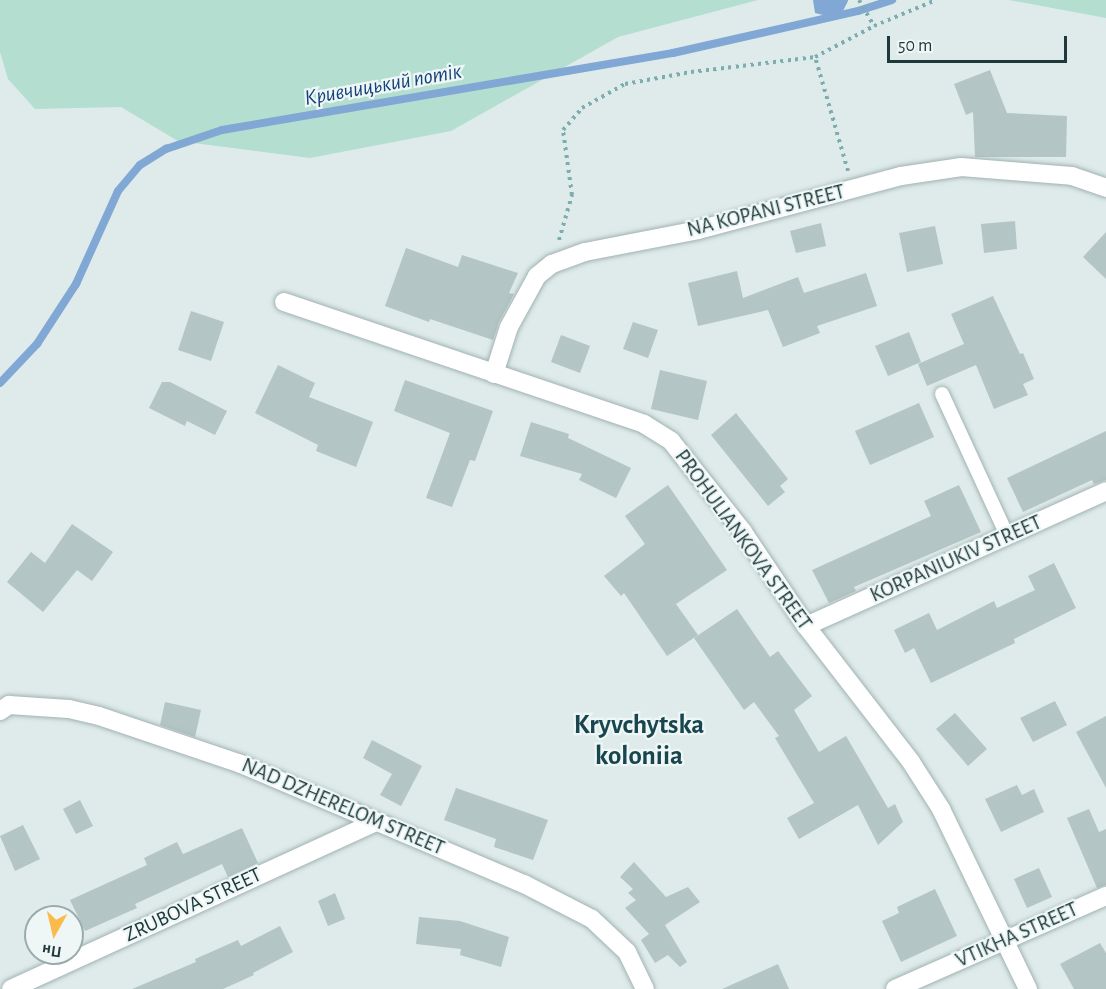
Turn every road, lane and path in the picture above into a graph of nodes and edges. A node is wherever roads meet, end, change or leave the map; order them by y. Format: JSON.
{"nodes":[{"id":1,"x":859,"y":0,"type":"edge"},
{"id":2,"x":936,"y":0,"type":"edge"},
{"id":3,"x":874,"y":26,"type":"junction"},
{"id":4,"x":815,"y":57,"type":"junction"},
{"id":5,"x":1106,"y":188,"type":"edge"},
{"id":6,"x":853,"y":189,"type":"junction"},
{"id":7,"x":552,"y":264,"type":"junction"},
{"id":8,"x":284,"y":302,"type":"dead end"},
{"id":9,"x":494,"y":374,"type":"junction"},
{"id":10,"x":942,"y":394,"type":"dead end"},
{"id":11,"x":1106,"y":491,"type":"edge"},
{"id":12,"x":1007,"y":536,"type":"junction"},
{"id":13,"x":806,"y":626,"type":"junction"},
{"id":14,"x":3,"y":705,"type":"edge"},
{"id":15,"x":375,"y":822,"type":"junction"},
{"id":16,"x":1106,"y":896,"type":"edge"},
{"id":17,"x":1004,"y":942,"type":"junction"},
{"id":18,"x":10,"y":989,"type":"edge"},
{"id":19,"x":645,"y":989,"type":"edge"},
{"id":20,"x":895,"y":989,"type":"edge"},
{"id":21,"x":1028,"y":989,"type":"edge"}],
"edges":[{"from":1,"to":3,"type":"path"},
{"from":2,"to":3,"type":"path"},
{"from":3,"to":4,"type":"path"},
{"from":4,"to":6,"type":"path"},
{"from":4,"to":7,"type":"path"},
{"from":5,"to":6,"type":"street","name":"NA KOPANI STREET"},
{"from":6,"to":7,"type":"street","name":"NA KOPANI STREET"},
{"from":7,"to":9,"type":"street","name":"NA KOPANI STREET"},
{"from":8,"to":9,"type":"street","name":"PROHULIANKOVA STREET"},
{"from":9,"to":13,"type":"street","name":"PROHULIANKOVA STREET"},
{"from":10,"to":12,"type":"lane"},
{"from":11,"to":12,"type":"street","name":"KORPANIUKIV STREET"},
{"from":12,"to":13,"type":"street","name":"KORPANIUKIV STREET"},
{"from":13,"to":17,"type":"street","name":"PROHULIANKOVA STREET"},
{"from":14,"to":15,"type":"street","name":"NAD DZHERELOM STREET"},
{"from":15,"to":18,"type":"street","name":"ZRUBOVA STREET"},
{"from":15,"to":19,"type":"street","name":"NAD DZHERELOM STREET"},
{"from":16,"to":17,"type":"street","name":"VTIKHA STREET"},
{"from":17,"to":20,"type":"street","name":"VTIKHA STREET"},
{"from":17,"to":21,"type":"street","name":"PROHULIANKOVA STREET"}]}
